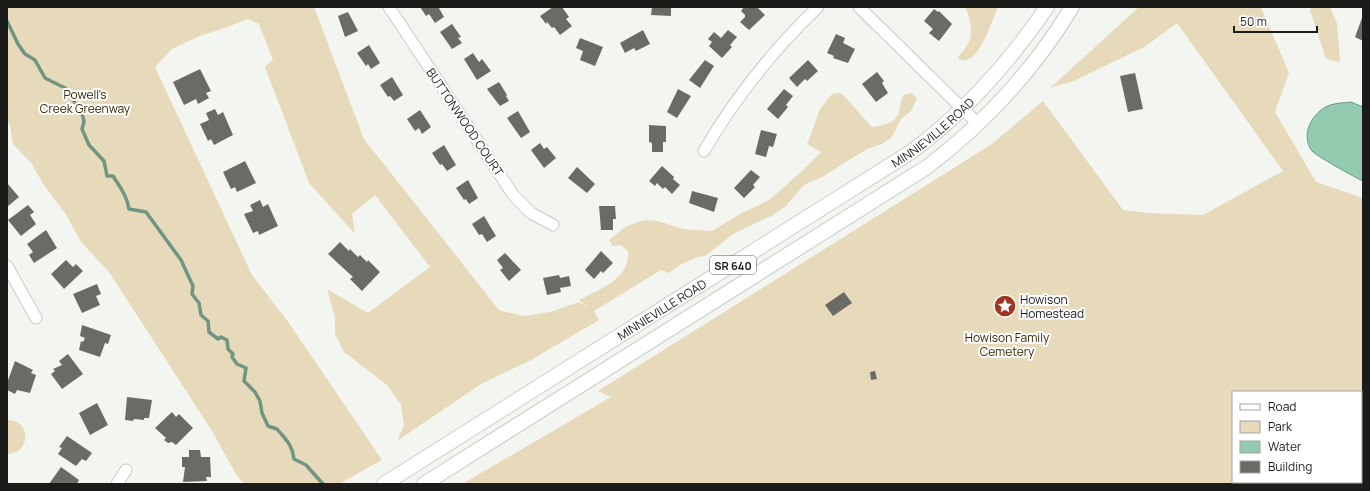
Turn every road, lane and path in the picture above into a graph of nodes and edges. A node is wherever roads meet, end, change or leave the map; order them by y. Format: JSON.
{"nodes":[{"id":1,"x":389,"y":7,"type":"edge"},
{"id":2,"x":818,"y":7,"type":"edge"},
{"id":3,"x":859,"y":7,"type":"edge"},
{"id":4,"x":1047,"y":7,"type":"edge"},
{"id":5,"x":1072,"y":7,"type":"edge"},
{"id":6,"x":964,"y":109,"type":"junction"},
{"id":7,"x":978,"y":124,"type":"junction"},
{"id":8,"x":704,"y":151,"type":"dead end"},
{"id":9,"x":553,"y":226,"type":"dead end"},
{"id":10,"x":7,"y":266,"type":"edge"},
{"id":11,"x":36,"y":318,"type":"dead end"},
{"id":12,"x":126,"y":470,"type":"dead end"},
{"id":13,"x":116,"y":484,"type":"edge"},
{"id":14,"x":384,"y":484,"type":"edge"},
{"id":15,"x":424,"y":484,"type":"edge"}],
"edges":[{"from":1,"to":9,"type":"street","name":"BUTTONWOOD COURT"},
{"from":2,"to":8,"type":"street"},
{"from":3,"to":6,"type":"street"},
{"from":4,"to":6,"type":"main road","name":"MINNIEVILLE ROAD","number":"SR 640"},
{"from":5,"to":7,"type":"main road","name":"MINNIEVILLE ROAD","number":"SR 640"},
{"from":6,"to":7,"type":"street"},
{"from":6,"to":14,"type":"main road","name":"MINNIEVILLE ROAD","number":"SR 640"},
{"from":7,"to":15,"type":"main road","name":"MINNIEVILLE ROAD","number":"SR 640"},
{"from":10,"to":11,"type":"street"},
{"from":12,"to":13,"type":"street"}]}
